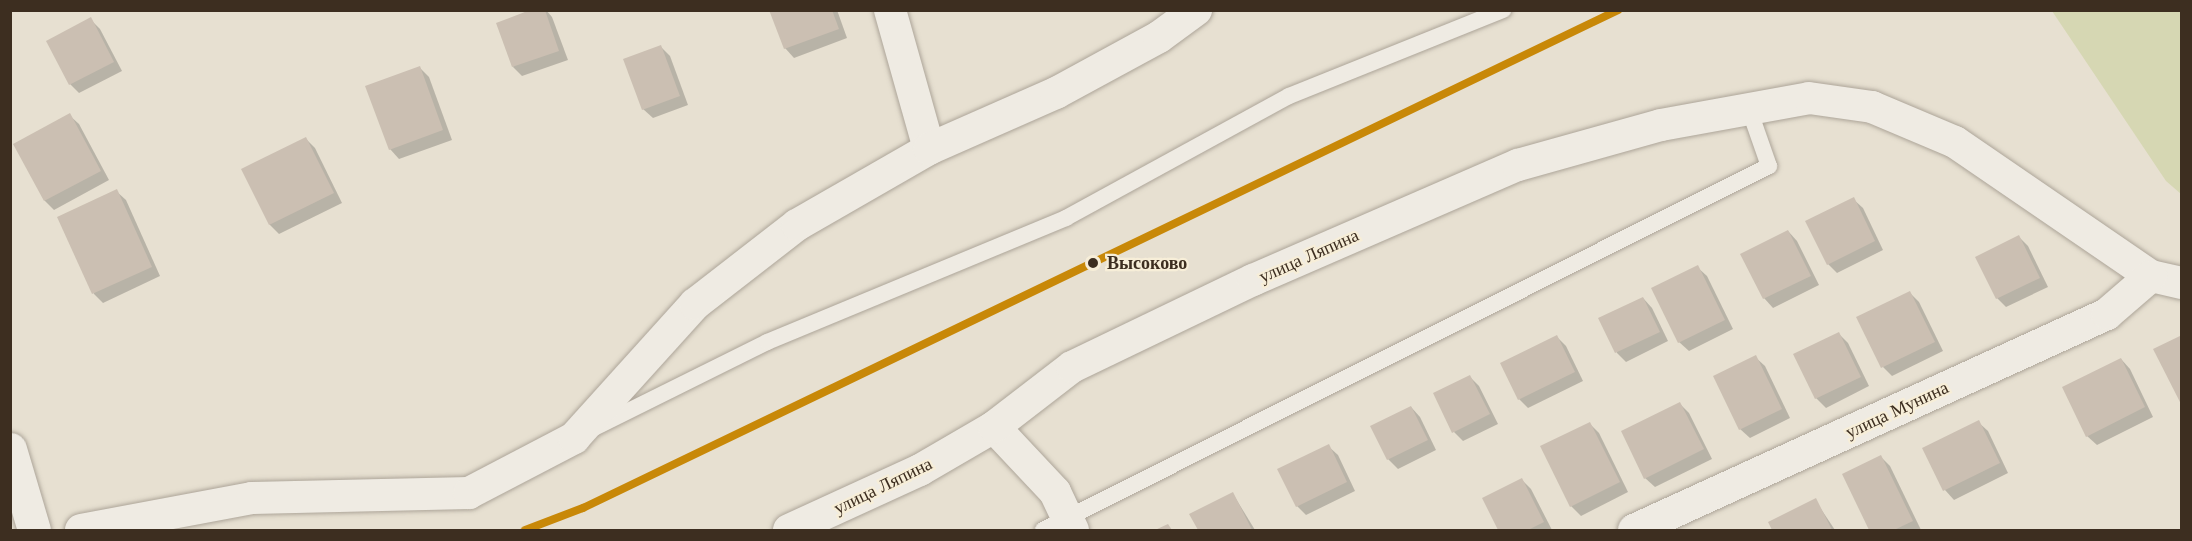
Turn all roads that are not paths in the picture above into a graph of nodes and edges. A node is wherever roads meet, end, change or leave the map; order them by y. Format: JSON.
{"nodes":[{"id":1,"x":890,"y":10,"type":"edge"},
{"id":2,"x":1196,"y":10,"type":"edge"},
{"id":3,"x":1503,"y":10,"type":"edge"},
{"id":4,"x":1749,"y":109,"type":"junction"},
{"id":5,"x":929,"y":149,"type":"junction"},
{"id":6,"x":2151,"y":276,"type":"junction"},
{"id":7,"x":2181,"y":284,"type":"edge"},
{"id":8,"x":994,"y":427,"type":"junction"},
{"id":9,"x":574,"y":438,"type":"junction"},
{"id":10,"x":10,"y":449,"type":"edge"},
{"id":11,"x":1061,"y":527,"type":"edge"},
{"id":12,"x":34,"y":531,"type":"edge"},
{"id":13,"x":81,"y":531,"type":"edge"},
{"id":14,"x":789,"y":531,"type":"edge"},
{"id":15,"x":1634,"y":531,"type":"edge"}],
"edges":[{"from":1,"to":5,"type":"street"},
{"from":2,"to":5,"type":"street"},
{"from":3,"to":9,"type":"lane"},
{"from":4,"to":6,"type":"street","name":"улица Ляпина"},
{"from":4,"to":8,"type":"street","name":"улица Ляпина"},
{"from":4,"to":11,"type":"lane"},
{"from":5,"to":9,"type":"street"},
{"from":6,"to":7,"type":"street","name":"улица Ляпина"},
{"from":6,"to":15,"type":"street","name":"улица Мунина"},
{"from":8,"to":11,"type":"street"},
{"from":8,"to":14,"type":"street","name":"улица Ляпина"},
{"from":9,"to":13,"type":"street"},
{"from":10,"to":12,"type":"street"}]}
